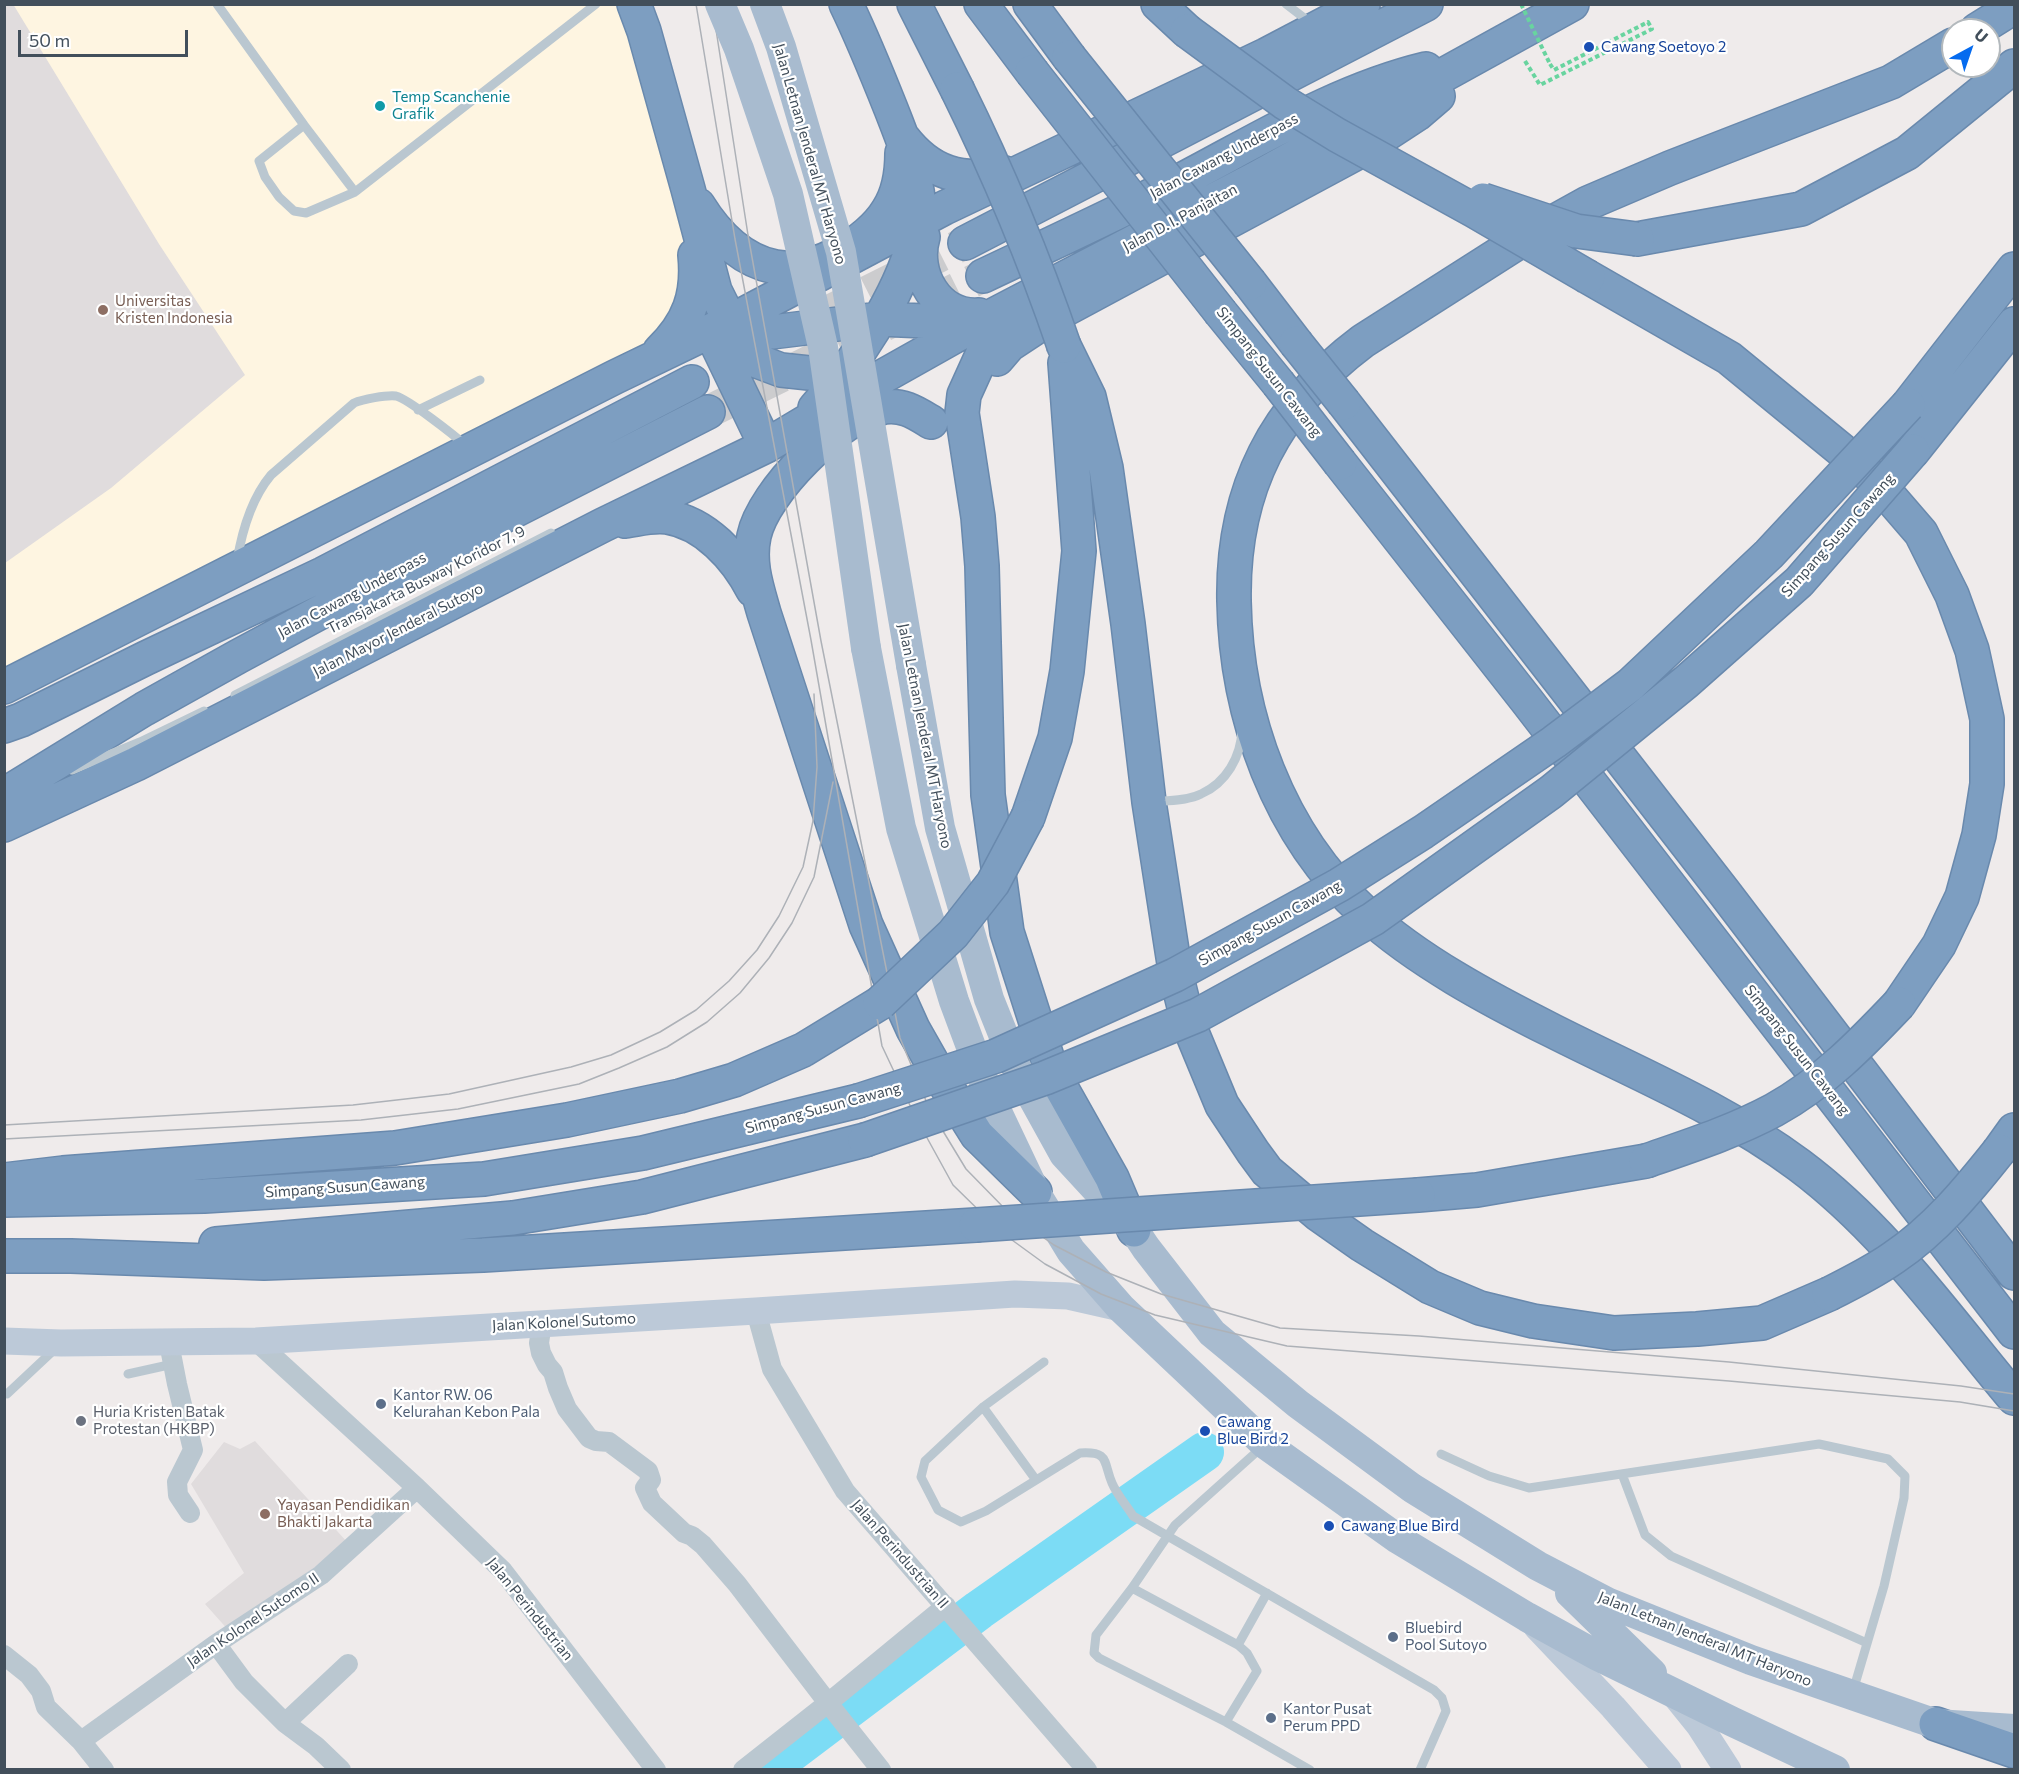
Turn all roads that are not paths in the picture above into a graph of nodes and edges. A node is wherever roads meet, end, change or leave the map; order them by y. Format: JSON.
{"nodes":[{"id":1,"x":217,"y":4,"type":"edge"},
{"id":2,"x":596,"y":4,"type":"edge"},
{"id":3,"x":634,"y":4,"type":"edge"},
{"id":4,"x":720,"y":4,"type":"edge"},
{"id":5,"x":765,"y":4,"type":"edge"},
{"id":6,"x":846,"y":4,"type":"edge"},
{"id":7,"x":914,"y":4,"type":"edge"},
{"id":8,"x":981,"y":4,"type":"edge"},
{"id":9,"x":1030,"y":4,"type":"edge"},
{"id":10,"x":1158,"y":4,"type":"edge"},
{"id":11,"x":1286,"y":4,"type":"edge"},
{"id":12,"x":1363,"y":4,"type":"edge"},
{"id":13,"x":1426,"y":4,"type":"edge"},
{"id":14,"x":1572,"y":4,"type":"edge"},
{"id":15,"x":2014,"y":7,"type":"edge"},
{"id":16,"x":1996,"y":18,"type":"edge"},
{"id":17,"x":1319,"y":28,"type":"junction"},
{"id":18,"x":1941,"y":52,"type":"edge"},
{"id":19,"x":1474,"y":58,"type":"junction"},
{"id":20,"x":2014,"y":66,"type":"edge"},
{"id":21,"x":304,"y":125,"type":"junction"},
{"id":22,"x":902,"y":136,"type":"junction"},
{"id":23,"x":1042,"y":162,"type":"junction"},
{"id":24,"x":1405,"y":172,"type":"junction"},
{"id":25,"x":688,"y":189,"type":"junction"},
{"id":26,"x":355,"y":192,"type":"junction"},
{"id":27,"x":932,"y":215,"type":"junction"},
{"id":28,"x":965,"y":243,"type":"tunnel mouth"},
{"id":29,"x":2014,"y":269,"type":"edge"},
{"id":30,"x":983,"y":276,"type":"tunnel mouth"},
{"id":31,"x":1017,"y":303,"type":"junction"},
{"id":32,"x":879,"y":320,"type":"junction"},
{"id":33,"x":2014,"y":324,"type":"edge"},
{"id":34,"x":722,"y":325,"type":"junction"},
{"id":35,"x":969,"y":328,"type":"junction"},
{"id":36,"x":1065,"y":346,"type":"junction"},
{"id":37,"x":652,"y":359,"type":"junction"},
{"id":38,"x":841,"y":375,"type":"junction"},
{"id":39,"x":480,"y":380,"type":"dead end"},
{"id":40,"x":692,"y":382,"type":"tunnel mouth"},
{"id":41,"x":873,"y":382,"type":"junction"},
{"id":42,"x":418,"y":410,"type":"junction"},
{"id":43,"x":708,"y":412,"type":"tunnel mouth"},
{"id":44,"x":931,"y":422,"type":"junction"},
{"id":45,"x":778,"y":439,"type":"junction"},
{"id":46,"x":471,"y":451,"type":"junction"},
{"id":47,"x":730,"y":451,"type":"dead end"},
{"id":48,"x":969,"y":466,"type":"junction"},
{"id":49,"x":978,"y":517,"type":"junction"},
{"id":50,"x":603,"y":525,"type":"junction"},
{"id":51,"x":555,"y":531,"type":"dead end"},
{"id":52,"x":236,"y":570,"type":"junction"},
{"id":53,"x":764,"y":613,"type":"junction"},
{"id":54,"x":1236,"y":650,"type":"junction"},
{"id":55,"x":5,"y":686,"type":"edge"},
{"id":56,"x":227,"y":699,"type":"dead end"},
{"id":57,"x":216,"y":705,"type":"dead end"},
{"id":58,"x":4,"y":726,"type":"edge"},
{"id":59,"x":60,"y":775,"type":"dead end"},
{"id":60,"x":49,"y":779,"type":"dead end"},
{"id":61,"x":4,"y":796,"type":"edge"},
{"id":62,"x":1149,"y":802,"type":"junction"},
{"id":63,"x":4,"y":825,"type":"edge"},
{"id":64,"x":2007,"y":1140,"type":"edge"},
{"id":65,"x":4,"y":1180,"type":"edge"},
{"id":66,"x":1035,"y":1192,"type":"junction"},
{"id":67,"x":4,"y":1200,"type":"edge"},
{"id":68,"x":1134,"y":1230,"type":"junction"},
{"id":69,"x":4,"y":1256,"type":"edge"},
{"id":70,"x":71,"y":1256,"type":"junction"},
{"id":71,"x":2014,"y":1273,"type":"edge"},
{"id":72,"x":1121,"y":1308,"type":"junction"},
{"id":73,"x":756,"y":1311,"type":"junction"},
{"id":74,"x":542,"y":1323,"type":"junction"},
{"id":75,"x":2014,"y":1332,"type":"edge"},
{"id":76,"x":4,"y":1341,"type":"edge"},
{"id":77,"x":256,"y":1341,"type":"junction"},
{"id":78,"x":61,"y":1343,"type":"junction"},
{"id":79,"x":171,"y":1353,"type":"junction"},
{"id":80,"x":1044,"y":1362,"type":"dead end"},
{"id":81,"x":128,"y":1374,"type":"dead end"},
{"id":82,"x":7,"y":1394,"type":"dead end"},
{"id":83,"x":2014,"y":1398,"type":"edge"},
{"id":84,"x":983,"y":1407,"type":"junction"},
{"id":85,"x":1265,"y":1444,"type":"junction"},
{"id":86,"x":1441,"y":1454,"type":"dead end"},
{"id":87,"x":1622,"y":1474,"type":"junction"},
{"id":88,"x":1036,"y":1480,"type":"junction"},
{"id":89,"x":417,"y":1488,"type":"junction"},
{"id":90,"x":190,"y":1512,"type":"dead end"},
{"id":91,"x":1168,"y":1536,"type":"junction"},
{"id":92,"x":1538,"y":1566,"type":"junction"},
{"id":93,"x":1132,"y":1588,"type":"junction"},
{"id":94,"x":1267,"y":1593,"type":"junction"},
{"id":95,"x":949,"y":1611,"type":"junction"},
{"id":96,"x":1527,"y":1617,"type":"junction"},
{"id":97,"x":1867,"y":1643,"type":"junction"},
{"id":98,"x":216,"y":1644,"type":"junction"},
{"id":99,"x":1238,"y":1645,"type":"junction"},
{"id":100,"x":4,"y":1655,"type":"edge"},
{"id":101,"x":348,"y":1665,"type":"dead end"},
{"id":102,"x":1674,"y":1694,"type":"junction"},
{"id":103,"x":1852,"y":1696,"type":"junction"},
{"id":104,"x":830,"y":1706,"type":"junction"},
{"id":105,"x":1226,"y":1722,"type":"junction"},
{"id":106,"x":285,"y":1723,"type":"junction"},
{"id":107,"x":1936,"y":1724,"type":"junction"},
{"id":108,"x":2014,"y":1729,"type":"edge"},
{"id":109,"x":81,"y":1742,"type":"junction"},
{"id":110,"x":2014,"y":1751,"type":"edge"},
{"id":111,"x":104,"y":1770,"type":"edge"},
{"id":112,"x":341,"y":1770,"type":"edge"},
{"id":113,"x":656,"y":1770,"type":"edge"},
{"id":114,"x":743,"y":1770,"type":"edge"},
{"id":115,"x":881,"y":1770,"type":"edge"},
{"id":116,"x":1087,"y":1770,"type":"edge"},
{"id":117,"x":1310,"y":1770,"type":"edge"},
{"id":118,"x":1420,"y":1770,"type":"edge"},
{"id":119,"x":1668,"y":1770,"type":"edge"},
{"id":120,"x":1728,"y":1770,"type":"edge"},
{"id":121,"x":1835,"y":1770,"type":"edge"}],
"edges":[{"from":1,"to":21,"type":"lane"},
{"from":2,"to":26,"type":"lane"},
{"from":3,"to":25,"type":"highway"},
{"from":4,"to":66,"type":"main road","bridge":true},
{"from":5,"to":68,"type":"main road","name":"Jalan Letnan Jenderal MT Haryono","bridge":true},
{"from":6,"to":22,"type":"highway"},
{"from":7,"to":36,"type":"highway","bridge":true},
{"from":8,"to":75,"type":"highway","name":"Simpang Susun Cawang","bridge":true},
{"from":9,"to":71,"type":"highway","bridge":true},
{"from":10,"to":24,"type":"highway","bridge":true},
{"from":11,"to":17,"type":"lane"},
{"from":12,"to":17,"type":"highway"},
{"from":13,"to":28,"type":"highway"},
{"from":14,"to":19,"type":"highway","name":"Jalan D. I. Panjaitan"},
{"from":15,"to":16,"type":"highway"},
{"from":17,"to":23,"type":"highway"},
{"from":18,"to":54,"type":"highway"},
{"from":19,"to":30,"type":"highway","name":"Jalan Cawang Underpass"},
{"from":19,"to":31,"type":"highway","name":"Jalan D. I. Panjaitan"},
{"from":19,"to":48,"type":"highway"},
{"from":20,"to":24,"type":"highway","bridge":true},
{"from":21,"to":26,"type":"lane"},
{"from":21,"to":26,"type":"lane"},
{"from":22,"to":23,"type":"highway"},
{"from":22,"to":25,"type":"highway"},
{"from":22,"to":27,"type":"highway"},
{"from":23,"to":27,"type":"highway"},
{"from":24,"to":70,"type":"highway","bridge":true},
{"from":25,"to":34,"type":"highway"},
{"from":25,"to":37,"type":"highway"},
{"from":27,"to":31,"type":"highway"},
{"from":27,"to":32,"type":"highway"},
{"from":27,"to":34,"type":"highway"},
{"from":29,"to":67,"type":"highway","name":"Simpang Susun Cawang","bridge":true},
{"from":31,"to":35,"type":"highway","name":"Jalan D. I. Panjaitan"},
{"from":31,"to":48,"type":"highway"},
{"from":32,"to":34,"type":"highway"},
{"from":32,"to":35,"type":"highway"},
{"from":32,"to":38,"type":"highway"},
{"from":33,"to":70,"type":"highway","name":"Simpang Susun Cawang","bridge":true},
{"from":34,"to":37,"type":"highway"},
{"from":34,"to":38,"type":"highway"},
{"from":34,"to":45,"type":"highway"},
{"from":35,"to":41,"type":"highway","name":"Jalan D. I. Panjaitan"},
{"from":36,"to":62,"type":"highway"},
{"from":36,"to":65,"type":"highway","bridge":true},
{"from":37,"to":46,"type":"highway"},
{"from":38,"to":41,"type":"highway"},
{"from":38,"to":45,"type":"highway"},
{"from":39,"to":42,"type":"lane"},
{"from":40,"to":58,"type":"highway"},
{"from":41,"to":44,"type":"highway"},
{"from":41,"to":45,"type":"highway","name":"Jalan D. I. Panjaitan"},
{"from":42,"to":46,"type":"lane"},
{"from":42,"to":52,"type":"lane"},
{"from":43,"to":61,"type":"highway","name":"Jalan Cawang Underpass"},
{"from":44,"to":49,"type":"highway"},
{"from":44,"to":53,"type":"highway"},
{"from":45,"to":47,"type":"lane"},
{"from":45,"to":50,"type":"highway","name":"Jalan Mayor Jenderal Sutoyo"},
{"from":46,"to":52,"type":"highway"},
{"from":48,"to":49,"type":"highway"},
{"from":49,"to":68,"type":"highway"},
{"from":50,"to":53,"type":"highway"},
{"from":50,"to":63,"type":"highway","name":"Jalan Mayor Jenderal Sutoyo"},
{"from":51,"to":56,"type":"lane","name":"Transjakarta Busway Koridor 7, 9"},
{"from":52,"to":55,"type":"highway"},
{"from":53,"to":66,"type":"highway"},
{"from":54,"to":62,"type":"lane"},
{"from":54,"to":83,"type":"highway"},
{"from":57,"to":59,"type":"lane"},
{"from":60,"to":61,"type":"lane"},
{"from":62,"to":64,"type":"highway","bridge":true},
{"from":66,"to":72,"type":"main road"},
{"from":68,"to":92,"type":"main road","name":"Jalan Letnan Jenderal MT Haryono"},
{"from":69,"to":70,"type":"highway"},
{"from":72,"to":73,"type":"street","name":"Jalan Kolonel Sutomo"},
{"from":72,"to":85,"type":"main road"},
{"from":73,"to":74,"type":"street","name":"Jalan Kolonel Sutomo"},
{"from":73,"to":95,"type":"street","name":"Jalan Perindustrian II"},
{"from":74,"to":77,"type":"street","name":"Jalan Kolonel Sutomo"},
{"from":74,"to":104,"type":"street"},
{"from":76,"to":78,"type":"street","name":"Jalan Kolonel Sutomo"},
{"from":77,"to":79,"type":"street","name":"Jalan Kolonel Sutomo"},
{"from":77,"to":89,"type":"street","name":"Jalan Perindustrian"},
{"from":78,"to":79,"type":"street","name":"Jalan Kolonel Sutomo"},
{"from":78,"to":82,"type":"lane"},
{"from":79,"to":81,"type":"lane"},
{"from":79,"to":90,"type":"street"},
{"from":80,"to":84,"type":"lane"},
{"from":84,"to":88,"type":"lane"},
{"from":84,"to":88,"type":"lane"},
{"from":85,"to":91,"type":"lane"},
{"from":85,"to":96,"type":"main road"},
{"from":86,"to":87,"type":"lane"},
{"from":87,"to":97,"type":"lane"},
{"from":87,"to":97,"type":"lane"},
{"from":88,"to":91,"type":"lane"},
{"from":89,"to":98,"type":"street","name":"Jalan Kolonel Sutomo II"},
{"from":89,"to":113,"type":"street","name":"Jalan Perindustrian"},
{"from":91,"to":93,"type":"lane"},
{"from":91,"to":94,"type":"lane"},
{"from":92,"to":102,"type":"main road"},
{"from":92,"to":103,"type":"main road","name":"Jalan Letnan Jenderal MT Haryono"},
{"from":93,"to":99,"type":"lane"},
{"from":93,"to":105,"type":"lane"},
{"from":94,"to":99,"type":"lane"},
{"from":94,"to":118,"type":"lane"},
{"from":95,"to":104,"type":"street"},
{"from":95,"to":116,"type":"street","name":"Jalan Perindustrian II"},
{"from":96,"to":102,"type":"main road"},
{"from":96,"to":119,"type":"street"},
{"from":97,"to":103,"type":"lane"},
{"from":98,"to":106,"type":"street"},
{"from":98,"to":109,"type":"street","name":"Jalan Kolonel Sutomo II"},
{"from":99,"to":105,"type":"lane"},
{"from":100,"to":109,"type":"street"},
{"from":101,"to":106,"type":"street"},
{"from":102,"to":120,"type":"street"},
{"from":102,"to":121,"type":"main road"},
{"from":103,"to":107,"type":"main road","name":"Jalan Letnan Jenderal MT Haryono"},
{"from":104,"to":114,"type":"street"},
{"from":104,"to":115,"type":"street"},
{"from":105,"to":117,"type":"lane"},
{"from":106,"to":112,"type":"street"},
{"from":107,"to":108,"type":"main road","name":"Jalan Letnan Jenderal MT Haryono"},
{"from":107,"to":110,"type":"highway"},
{"from":109,"to":111,"type":"street"}]}
